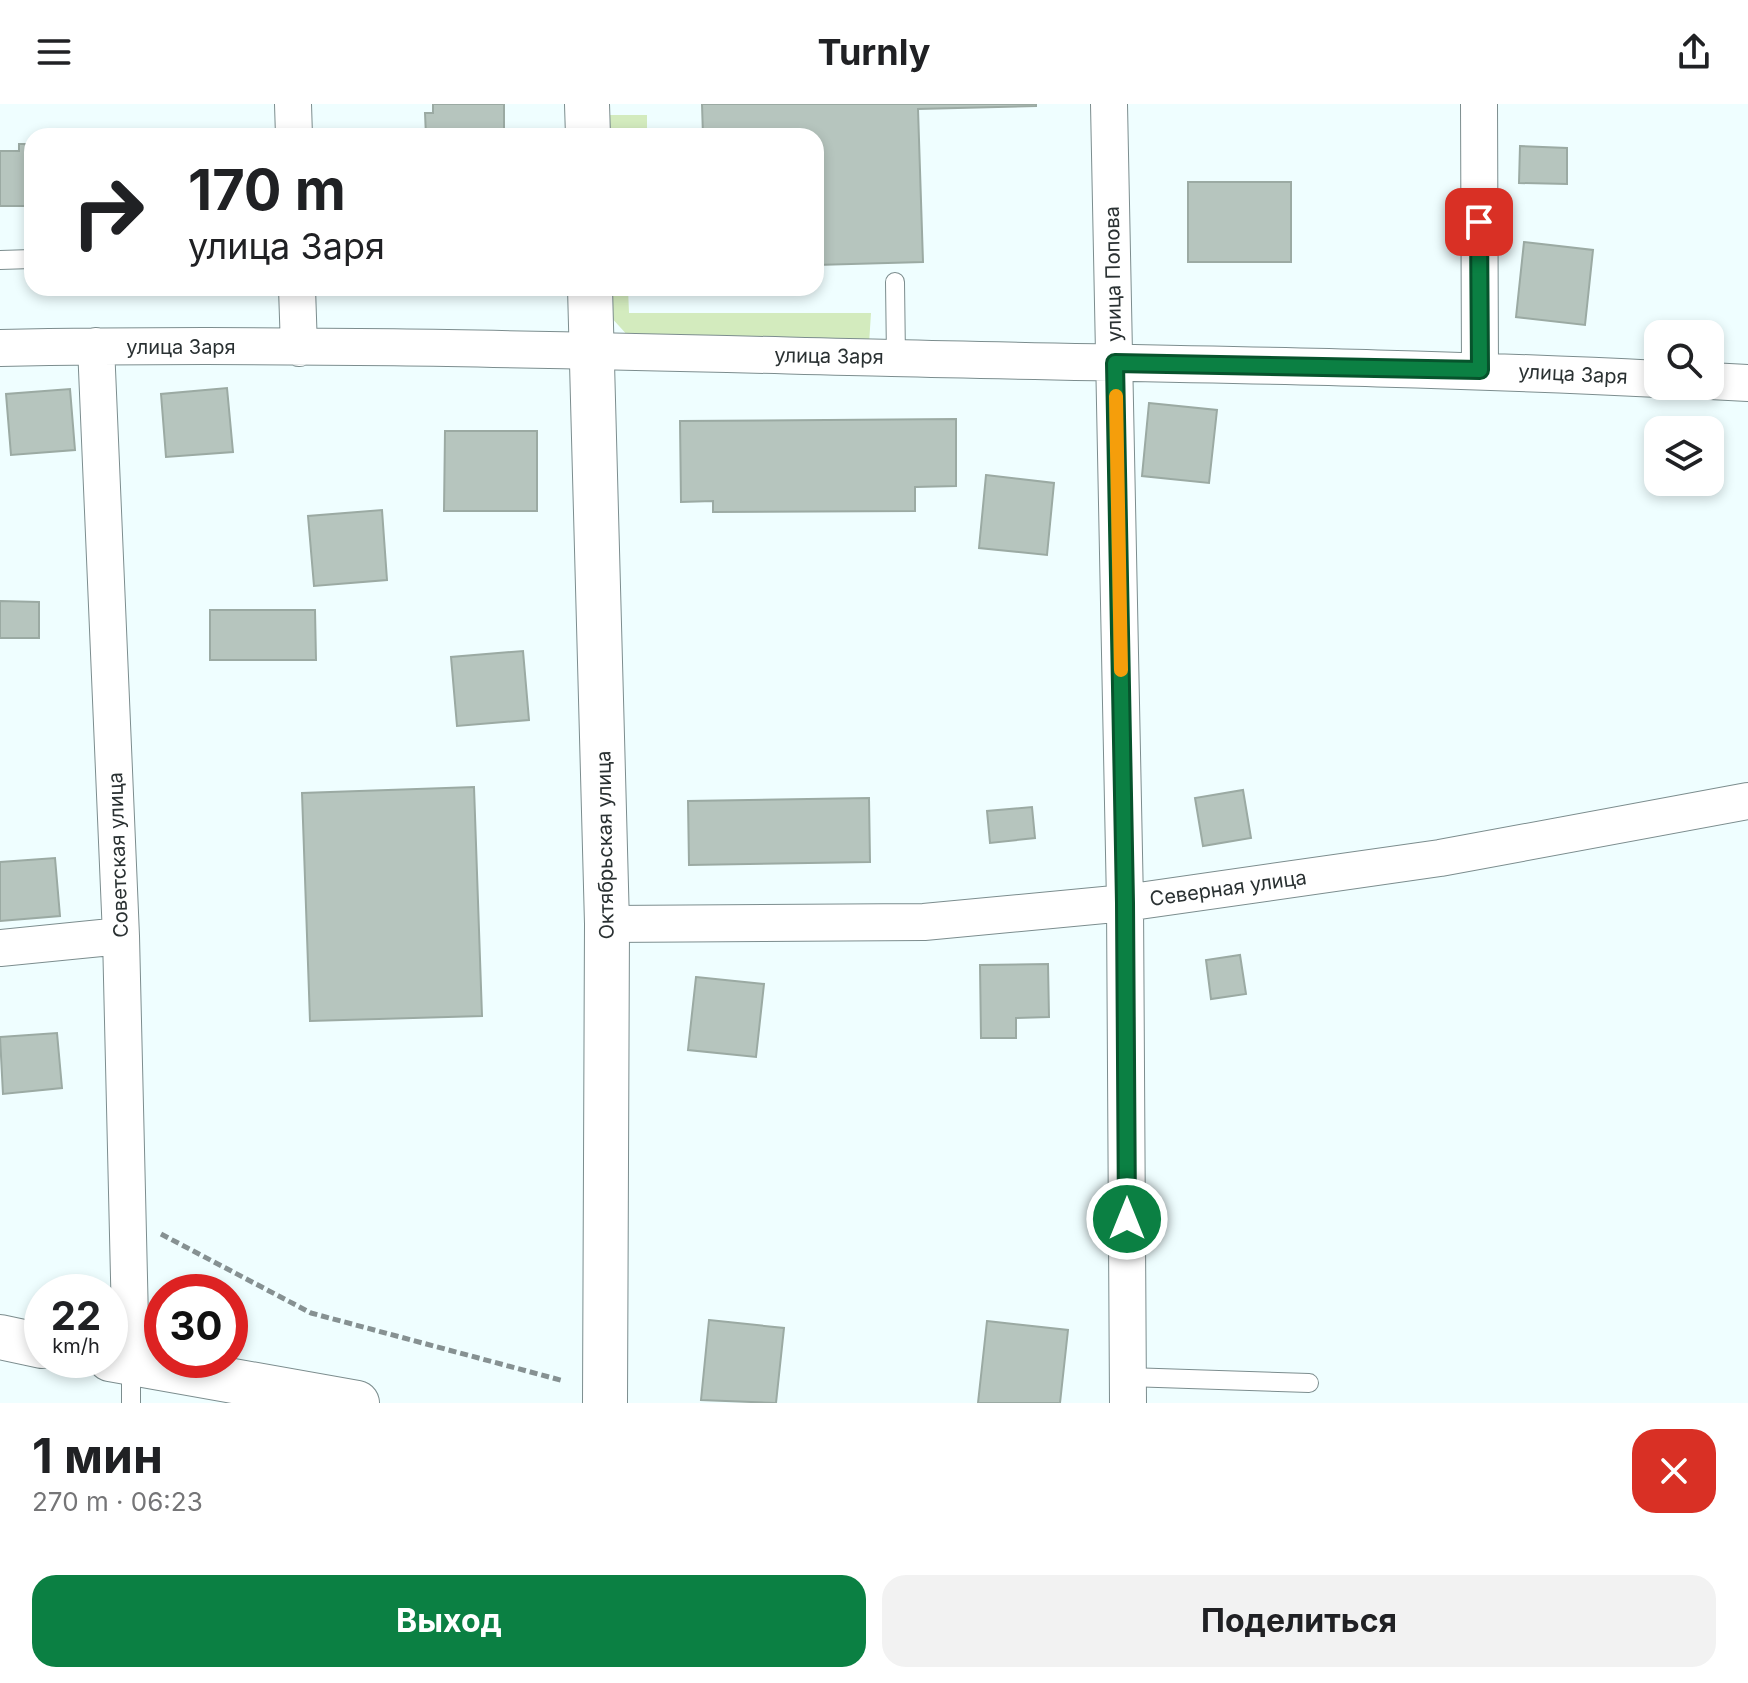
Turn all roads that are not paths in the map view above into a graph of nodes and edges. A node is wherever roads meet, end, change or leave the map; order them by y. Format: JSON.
{"nodes":[{"id":1,"x":293,"y":104,"type":"edge"},
{"id":2,"x":587,"y":104,"type":"edge"},
{"id":3,"x":1109,"y":104,"type":"edge"},
{"id":4,"x":1479,"y":104,"type":"edge"},
{"id":5,"x":294,"y":128,"type":"edge"},
{"id":6,"x":588,"y":128,"type":"edge"},
{"id":7,"x":24,"y":259,"type":"edge"},
{"id":8,"x":0,"y":260,"type":"edge"},
{"id":9,"x":895,"y":282,"type":"dead end"},
{"id":10,"x":297,"y":296,"type":"edge"},
{"id":11,"x":590,"y":296,"type":"edge"},
{"id":12,"x":96,"y":346,"type":"junction"},
{"id":13,"x":0,"y":348,"type":"edge"},
{"id":14,"x":299,"y":348,"type":"junction"},
{"id":15,"x":591,"y":351,"type":"junction"},
{"id":16,"x":896,"y":358,"type":"junction"},
{"id":17,"x":1115,"y":363,"type":"junction"},
{"id":18,"x":1480,"y":370,"type":"junction"},
{"id":19,"x":1644,"y":378,"type":"edge"},
{"id":20,"x":1724,"y":382,"type":"edge"},
{"id":21,"x":1748,"y":383,"type":"edge"},
{"id":22,"x":1748,"y":801,"type":"edge"},
{"id":23,"x":1125,"y":903,"type":"junction"},
{"id":24,"x":607,"y":924,"type":"junction"},
{"id":25,"x":121,"y":936,"type":"junction"},
{"id":26,"x":0,"y":948,"type":"edge"},
{"id":27,"x":127,"y":1274,"type":"edge"},
{"id":28,"x":0,"y":1337,"type":"edge"},
{"id":29,"x":24,"y":1342,"type":"edge"},
{"id":30,"x":128,"y":1375,"type":"edge"},
{"id":31,"x":1309,"y":1383,"type":"dead end"},
{"id":32,"x":1128,"y":1390,"type":"edge"},
{"id":33,"x":357,"y":1403,"type":"edge"},
{"id":34,"x":605,"y":1403,"type":"edge"}],
"edges":[{"from":1,"to":5,"type":"street"},
{"from":2,"to":6,"type":"main road"},
{"from":3,"to":17,"type":"street","name":"улица Попова"},
{"from":4,"to":18,"type":"street"},
{"from":7,"to":8,"type":"lane"},
{"from":9,"to":16,"type":"lane"},
{"from":10,"to":14,"type":"street"},
{"from":11,"to":15,"type":"main road","name":"Октябрьская улица"},
{"from":12,"to":13,"type":"street","name":"улица Заря"},
{"from":12,"to":14,"type":"street","name":"улица Заря"},
{"from":12,"to":25,"type":"street","name":"Советская улица"},
{"from":14,"to":15,"type":"street","name":"улица Заря"},
{"from":15,"to":16,"type":"street","name":"улица Заря"},
{"from":15,"to":24,"type":"main road","name":"Октябрьская улица"},
{"from":16,"to":17,"type":"street","name":"улица Заря"},
{"from":17,"to":18,"type":"street","name":"улица Заря"},
{"from":17,"to":23,"type":"street","name":"улица Попова"},
{"from":18,"to":19,"type":"street","name":"улица Заря"},
{"from":20,"to":21,"type":"street"},
{"from":22,"to":23,"type":"street","name":"Северная улица"},
{"from":23,"to":24,"type":"street","name":"Северная улица"},
{"from":23,"to":32,"type":"street","name":"улица Попова"},
{"from":24,"to":34,"type":"main road","name":"Октябрьская улица"},
{"from":25,"to":26,"type":"street"},
{"from":25,"to":27,"type":"street","name":"Советская улица"},
{"from":28,"to":29,"type":"main road"},
{"from":30,"to":33,"type":"main road"},
{"from":31,"to":32,"type":"lane"}]}
